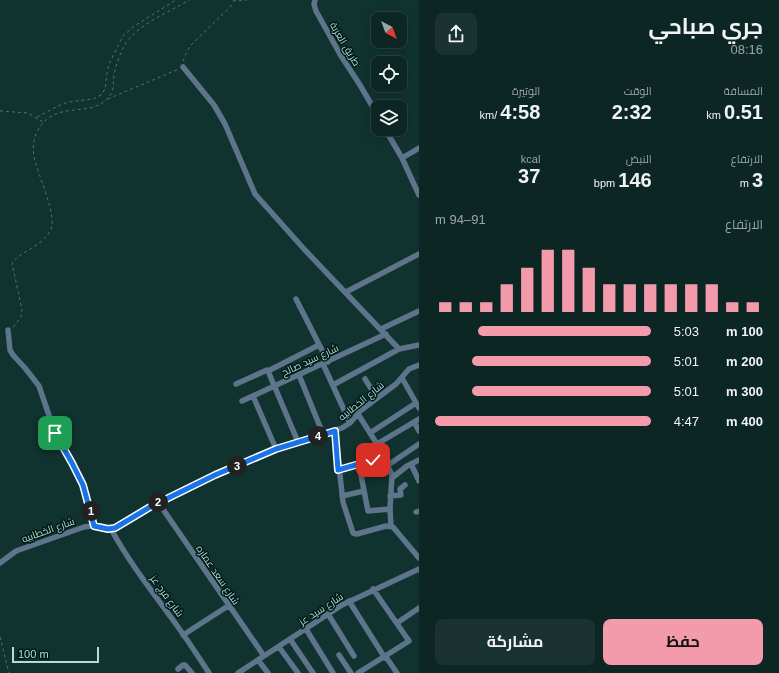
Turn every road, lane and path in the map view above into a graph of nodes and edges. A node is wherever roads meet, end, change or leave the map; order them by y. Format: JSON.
{"nodes":[{"id":1,"x":169,"y":0,"type":"edge"},
{"id":2,"x":176,"y":0,"type":"edge"},
{"id":3,"x":189,"y":0,"type":"edge"},
{"id":4,"x":234,"y":0,"type":"edge"},
{"id":5,"x":247,"y":0,"type":"edge"},
{"id":6,"x":315,"y":0,"type":"edge"},
{"id":7,"x":171,"y":3,"type":"junction"},
{"id":8,"x":183,"y":67,"type":"junction"},
{"id":9,"x":107,"y":99,"type":"junction"},
{"id":10,"x":371,"y":104,"type":"edge"},
{"id":11,"x":0,"y":111,"type":"edge"},
{"id":12,"x":37,"y":118,"type":"junction"},
{"id":13,"x":43,"y":122,"type":"junction"},
{"id":14,"x":389,"y":136,"type":"edge"},
{"id":15,"x":419,"y":148,"type":"edge"},
{"id":16,"x":402,"y":158,"type":"junction"},
{"id":17,"x":419,"y":195,"type":"edge"},
{"id":18,"x":419,"y":254,"type":"edge"},
{"id":19,"x":346,"y":292,"type":"junction"},
{"id":20,"x":296,"y":299,"type":"dead end"},
{"id":21,"x":419,"y":311,"type":"edge"},
{"id":22,"x":381,"y":329,"type":"junction"},
{"id":23,"x":8,"y":330,"type":"joint"},
{"id":24,"x":386,"y":334,"type":"junction"},
{"id":25,"x":419,"y":345,"type":"edge"},
{"id":26,"x":319,"y":346,"type":"junction"},
{"id":27,"x":399,"y":349,"type":"junction"},
{"id":28,"x":325,"y":363,"type":"junction"},
{"id":29,"x":419,"y":365,"type":"edge"},
{"id":30,"x":268,"y":371,"type":"junction"},
{"id":31,"x":299,"y":375,"type":"junction"},
{"id":32,"x":402,"y":378,"type":"junction"},
{"id":33,"x":365,"y":379,"type":"dead end"},
{"id":34,"x":236,"y":384,"type":"dead end"},
{"id":35,"x":333,"y":385,"type":"junction"},
{"id":36,"x":275,"y":386,"type":"junction"},
{"id":37,"x":253,"y":396,"type":"junction"},
{"id":38,"x":377,"y":398,"type":"junction"},
{"id":39,"x":242,"y":400,"type":"dead end"},
{"id":40,"x":418,"y":406,"type":"edge"},
{"id":41,"x":358,"y":414,"type":"junction"},
{"id":42,"x":416,"y":420,"type":"edge"},
{"id":43,"x":350,"y":422,"type":"junction"},
{"id":44,"x":335,"y":431,"type":"junction"},
{"id":45,"x":419,"y":431,"type":"edge"},
{"id":46,"x":370,"y":433,"type":"junction"},
{"id":47,"x":323,"y":434,"type":"junction"},
{"id":48,"x":298,"y":442,"type":"junction"},
{"id":49,"x":377,"y":444,"type":"junction"},
{"id":50,"x":419,"y":444,"type":"edge"},
{"id":51,"x":276,"y":449,"type":"junction"},
{"id":52,"x":384,"y":458,"type":"junction"},
{"id":53,"x":419,"y":460,"type":"edge"},
{"id":54,"x":411,"y":464,"type":"junction"},
{"id":55,"x":388,"y":465,"type":"junction"},
{"id":56,"x":338,"y":470,"type":"junction"},
{"id":57,"x":361,"y":475,"type":"dead end"},
{"id":58,"x":392,"y":478,"type":"junction"},
{"id":59,"x":419,"y":481,"type":"edge"},
{"id":60,"x":405,"y":485,"type":"dead end"},
{"id":61,"x":364,"y":492,"type":"junction"},
{"id":62,"x":342,"y":496,"type":"junction"},
{"id":63,"x":390,"y":496,"type":"junction"},
{"id":64,"x":158,"y":502,"type":"junction"},
{"id":65,"x":390,"y":509,"type":"junction"},
{"id":66,"x":94,"y":526,"type":"junction"},
{"id":67,"x":391,"y":526,"type":"junction"},
{"id":68,"x":111,"y":529,"type":"junction"},
{"id":69,"x":419,"y":558,"type":"edge"},
{"id":70,"x":0,"y":563,"type":"edge"},
{"id":71,"x":419,"y":569,"type":"edge"},
{"id":72,"x":373,"y":590,"type":"junction"},
{"id":73,"x":349,"y":601,"type":"junction"},
{"id":74,"x":228,"y":606,"type":"junction"},
{"id":75,"x":419,"y":608,"type":"edge"},
{"id":76,"x":328,"y":614,"type":"junction"},
{"id":77,"x":397,"y":623,"type":"junction"},
{"id":78,"x":306,"y":629,"type":"junction"},
{"id":79,"x":183,"y":635,"type":"junction"},
{"id":80,"x":0,"y":637,"type":"edge"},
{"id":81,"x":290,"y":639,"type":"junction"},
{"id":82,"x":279,"y":647,"type":"junction"},
{"id":83,"x":339,"y":655,"type":"dead end"},
{"id":84,"x":354,"y":656,"type":"dead end"},
{"id":85,"x":385,"y":657,"type":"junction"},
{"id":86,"x":261,"y":658,"type":"junction"},
{"id":87,"x":178,"y":670,"type":"dead end"},
{"id":88,"x":247,"y":671,"type":"edge"},
{"id":89,"x":9,"y":673,"type":"edge"},
{"id":90,"x":192,"y":673,"type":"edge"},
{"id":91,"x":209,"y":673,"type":"edge"},
{"id":92,"x":238,"y":673,"type":"edge"},
{"id":93,"x":268,"y":673,"type":"edge"},
{"id":94,"x":298,"y":673,"type":"edge"},
{"id":95,"x":313,"y":673,"type":"edge"},
{"id":96,"x":333,"y":673,"type":"edge"},
{"id":97,"x":351,"y":673,"type":"edge"},
{"id":98,"x":358,"y":673,"type":"edge"},
{"id":99,"x":397,"y":673,"type":"edge"}],
"edges":[{"from":1,"to":7,"type":"path"},
{"from":2,"to":7,"type":"path"},
{"from":3,"to":9,"type":"path"},
{"from":4,"to":5,"type":"path"},
{"from":4,"to":8,"type":"path"},
{"from":6,"to":10,"type":"street","name":"طريق العزبة"},
{"from":7,"to":12,"type":"path"},
{"from":8,"to":9,"type":"path"},
{"from":8,"to":19,"type":"street"},
{"from":9,"to":13,"type":"path"},
{"from":11,"to":12,"type":"path"},
{"from":12,"to":13,"type":"path"},
{"from":13,"to":23,"type":"path"},
{"from":14,"to":16,"type":"street"},
{"from":15,"to":16,"type":"street"},
{"from":16,"to":17,"type":"street"},
{"from":18,"to":19,"type":"street"},
{"from":19,"to":22,"type":"street"},
{"from":20,"to":26,"type":"street"},
{"from":21,"to":22,"type":"street"},
{"from":22,"to":24,"type":"street"},
{"from":23,"to":66,"type":"street"},
{"from":24,"to":27,"type":"street"},
{"from":24,"to":28,"type":"street","name":"شارع سيد صالح"},
{"from":25,"to":27,"type":"street"},
{"from":26,"to":28,"type":"street"},
{"from":26,"to":30,"type":"street"},
{"from":27,"to":35,"type":"street"},
{"from":28,"to":31,"type":"street","name":"شارع سيد صالح"},
{"from":28,"to":35,"type":"street"},
{"from":29,"to":32,"type":"street","name":"شارع الخطابيه"},
{"from":30,"to":34,"type":"street"},
{"from":30,"to":36,"type":"street"},
{"from":31,"to":36,"type":"street","name":"شارع سيد صالح"},
{"from":31,"to":47,"type":"street"},
{"from":32,"to":38,"type":"street","name":"شارع الخطابيه"},
{"from":32,"to":40,"type":"street"},
{"from":33,"to":38,"type":"street"},
{"from":35,"to":43,"type":"street"},
{"from":36,"to":37,"type":"street","name":"شارع سيد صالح"},
{"from":36,"to":48,"type":"street"},
{"from":37,"to":39,"type":"street","name":"شارع سيد صالح"},
{"from":37,"to":51,"type":"street"},
{"from":38,"to":41,"type":"street","name":"شارع الخطابيه"},
{"from":40,"to":46,"type":"street"},
{"from":41,"to":43,"type":"street","name":"شارع الخطابيه"},
{"from":41,"to":46,"type":"street"},
{"from":42,"to":45,"type":"street"},
{"from":42,"to":49,"type":"street"},
{"from":43,"to":44,"type":"street","name":"شارع الخطابيه"},
{"from":44,"to":47,"type":"street","name":"شارع الخطابيه"},
{"from":44,"to":56,"type":"street"},
{"from":46,"to":49,"type":"street"},
{"from":47,"to":48,"type":"street","name":"شارع الخطابيه"},
{"from":48,"to":51,"type":"street","name":"شارع الخطابيه"},
{"from":49,"to":52,"type":"street"},
{"from":50,"to":55,"type":"street"},
{"from":51,"to":64,"type":"street","name":"شارع الخطابيه"},
{"from":52,"to":55,"type":"street"},
{"from":52,"to":56,"type":"street"},
{"from":53,"to":54,"type":"street"},
{"from":54,"to":58,"type":"street"},
{"from":54,"to":59,"type":"street"},
{"from":55,"to":58,"type":"street"},
{"from":56,"to":62,"type":"street"},
{"from":57,"to":61,"type":"street"},
{"from":58,"to":63,"type":"street"},
{"from":60,"to":63,"type":"street"},
{"from":61,"to":62,"type":"street"},
{"from":61,"to":65,"type":"street"},
{"from":62,"to":67,"type":"street"},
{"from":63,"to":65,"type":"street"},
{"from":64,"to":68,"type":"street","name":"شارع الخطابيه"},
{"from":64,"to":74,"type":"street","name":"شارع سعد عماره"},
{"from":65,"to":67,"type":"street"},
{"from":66,"to":68,"type":"street","name":"شارع الخطابيه"},
{"from":66,"to":70,"type":"street","name":"شارع الخطابيه"},
{"from":67,"to":69,"type":"street"},
{"from":68,"to":79,"type":"street","name":"شارع فرج عز"},
{"from":71,"to":72,"type":"street","name":"شارع سيد عز"},
{"from":72,"to":73,"type":"street","name":"شارع سيد عز"},
{"from":72,"to":77,"type":"street"},
{"from":73,"to":76,"type":"street","name":"شارع سيد عز"},
{"from":73,"to":85,"type":"street"},
{"from":74,"to":79,"type":"street"},
{"from":74,"to":86,"type":"street","name":"شارع سعد عماره"},
{"from":75,"to":77,"type":"street"},
{"from":76,"to":78,"type":"street","name":"شارع سيد عز"},
{"from":76,"to":84,"type":"street"},
{"from":77,"to":85,"type":"street"},
{"from":78,"to":81,"type":"street","name":"شارع سيد عز"},
{"from":78,"to":96,"type":"street"},
{"from":79,"to":91,"type":"street","name":"شارع فرج عز"},
{"from":80,"to":89,"type":"path"},
{"from":81,"to":82,"type":"street","name":"شارع سيد عز"},
{"from":81,"to":95,"type":"street"},
{"from":82,"to":86,"type":"street","name":"شارع سيد عز"},
{"from":82,"to":94,"type":"street"},
{"from":83,"to":97,"type":"street"},
{"from":85,"to":98,"type":"street"},
{"from":85,"to":99,"type":"street"},
{"from":86,"to":88,"type":"street","name":"شارع سيد عز"},
{"from":86,"to":93,"type":"street","name":"شارع سعد عماره"},
{"from":87,"to":90,"type":"street"},
{"from":88,"to":92,"type":"street","name":"شارع سيد عز"}]}
